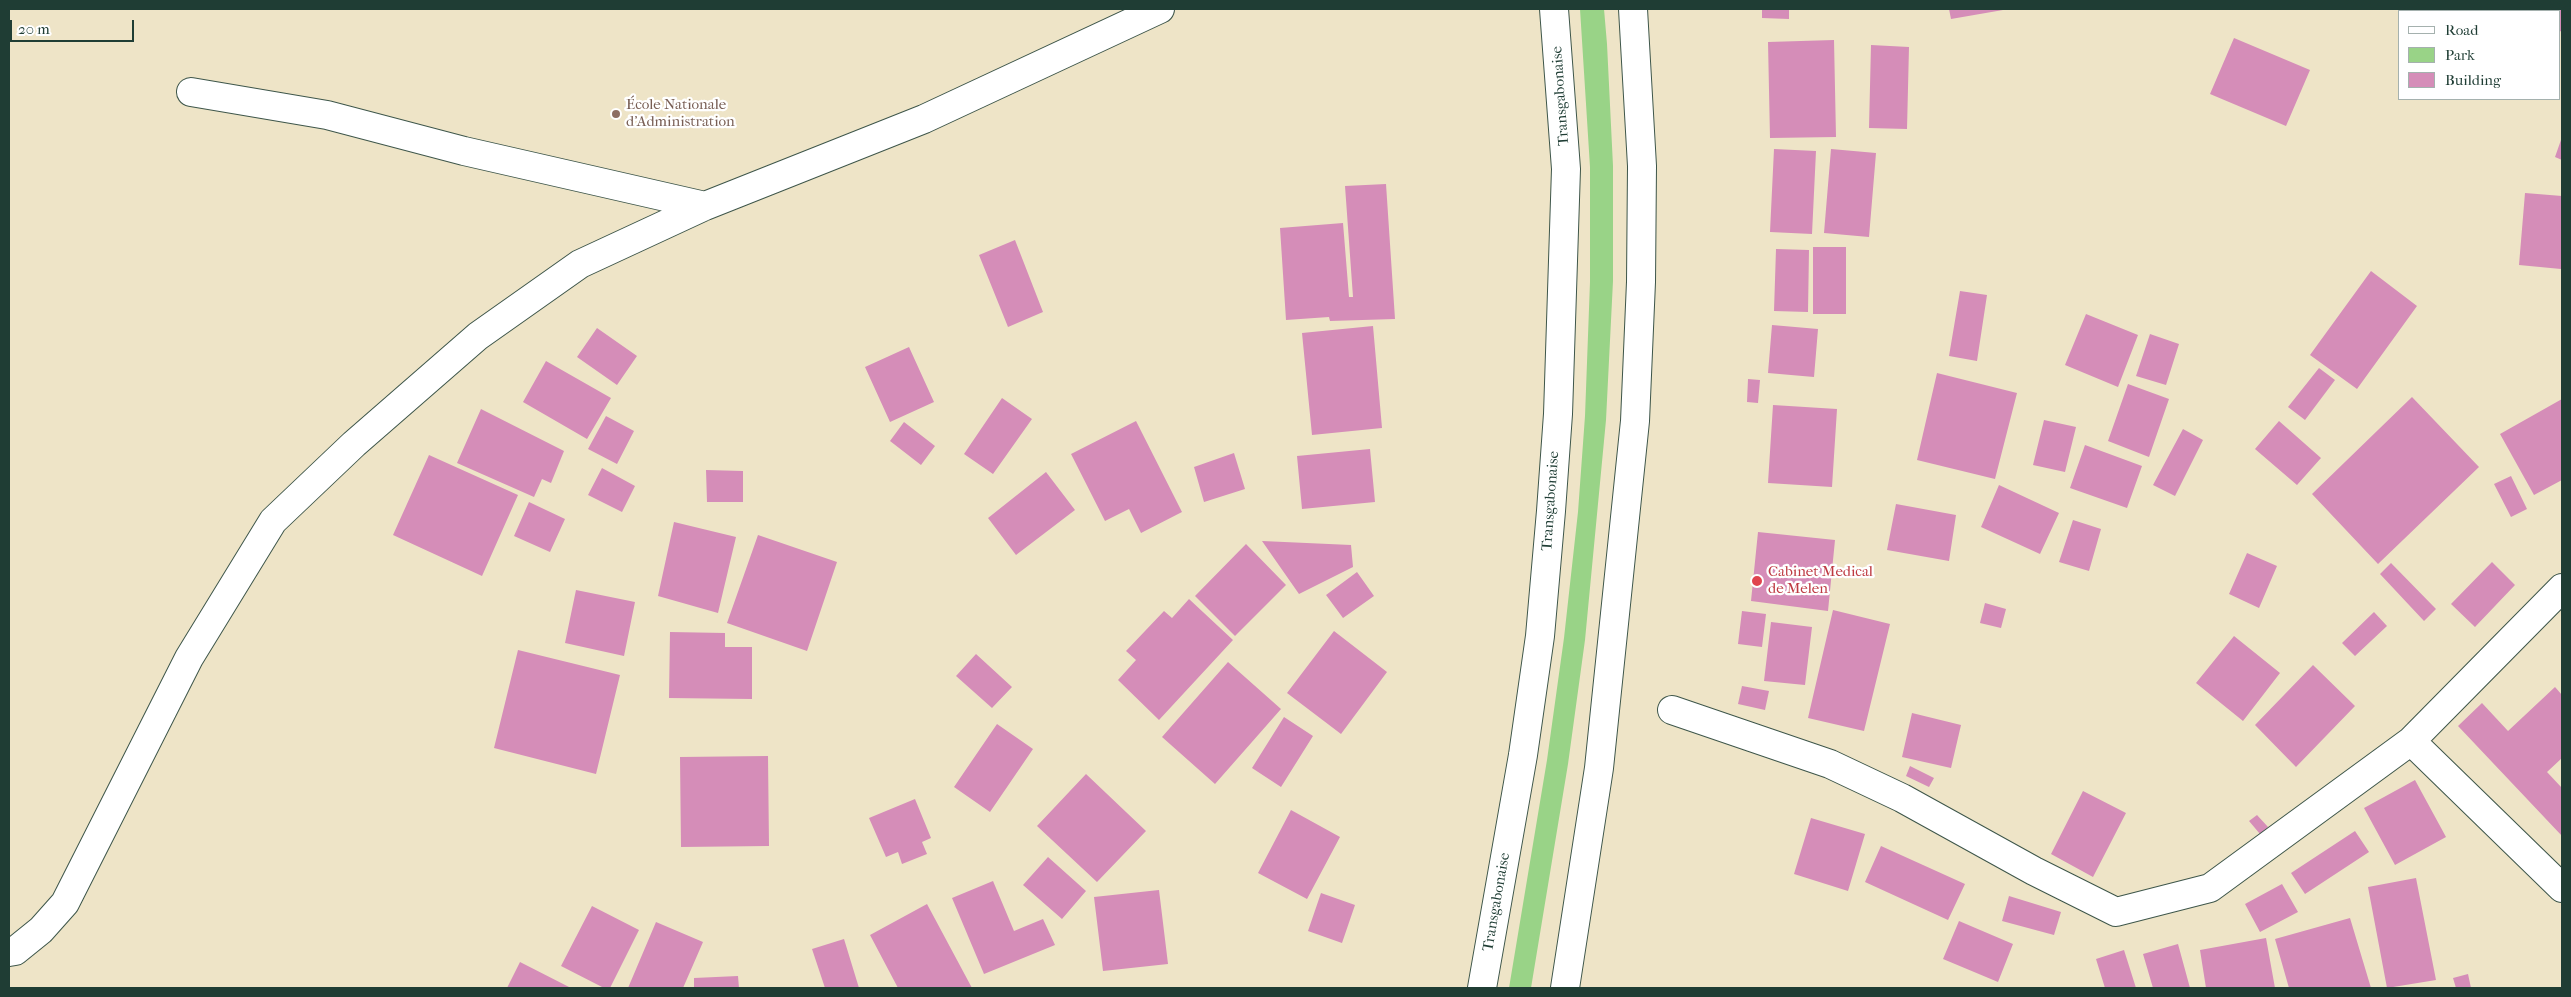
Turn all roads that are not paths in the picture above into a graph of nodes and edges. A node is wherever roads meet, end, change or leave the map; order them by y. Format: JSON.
{"nodes":[{"id":1,"x":1160,"y":9,"type":"edge"},
{"id":2,"x":1554,"y":9,"type":"edge"},
{"id":3,"x":1634,"y":9,"type":"edge"},
{"id":4,"x":191,"y":92,"type":"dead end"},
{"id":5,"x":705,"y":206,"type":"junction"},
{"id":6,"x":2562,"y":588,"type":"edge"},
{"id":7,"x":1672,"y":710,"type":"dead end"},
{"id":8,"x":2411,"y":741,"type":"junction"},
{"id":9,"x":2562,"y":888,"type":"edge"},
{"id":10,"x":9,"y":952,"type":"edge"},
{"id":11,"x":1482,"y":988,"type":"edge"},
{"id":12,"x":1565,"y":988,"type":"edge"}],
"edges":[{"from":1,"to":5,"type":"main road"},
{"from":2,"to":11,"type":"main road","name":"Transgabonaise"},
{"from":3,"to":12,"type":"main road"},
{"from":4,"to":5,"type":"main road"},
{"from":5,"to":10,"type":"main road"},
{"from":6,"to":8,"type":"main road"},
{"from":7,"to":8,"type":"main road"},
{"from":8,"to":9,"type":"main road"}]}
